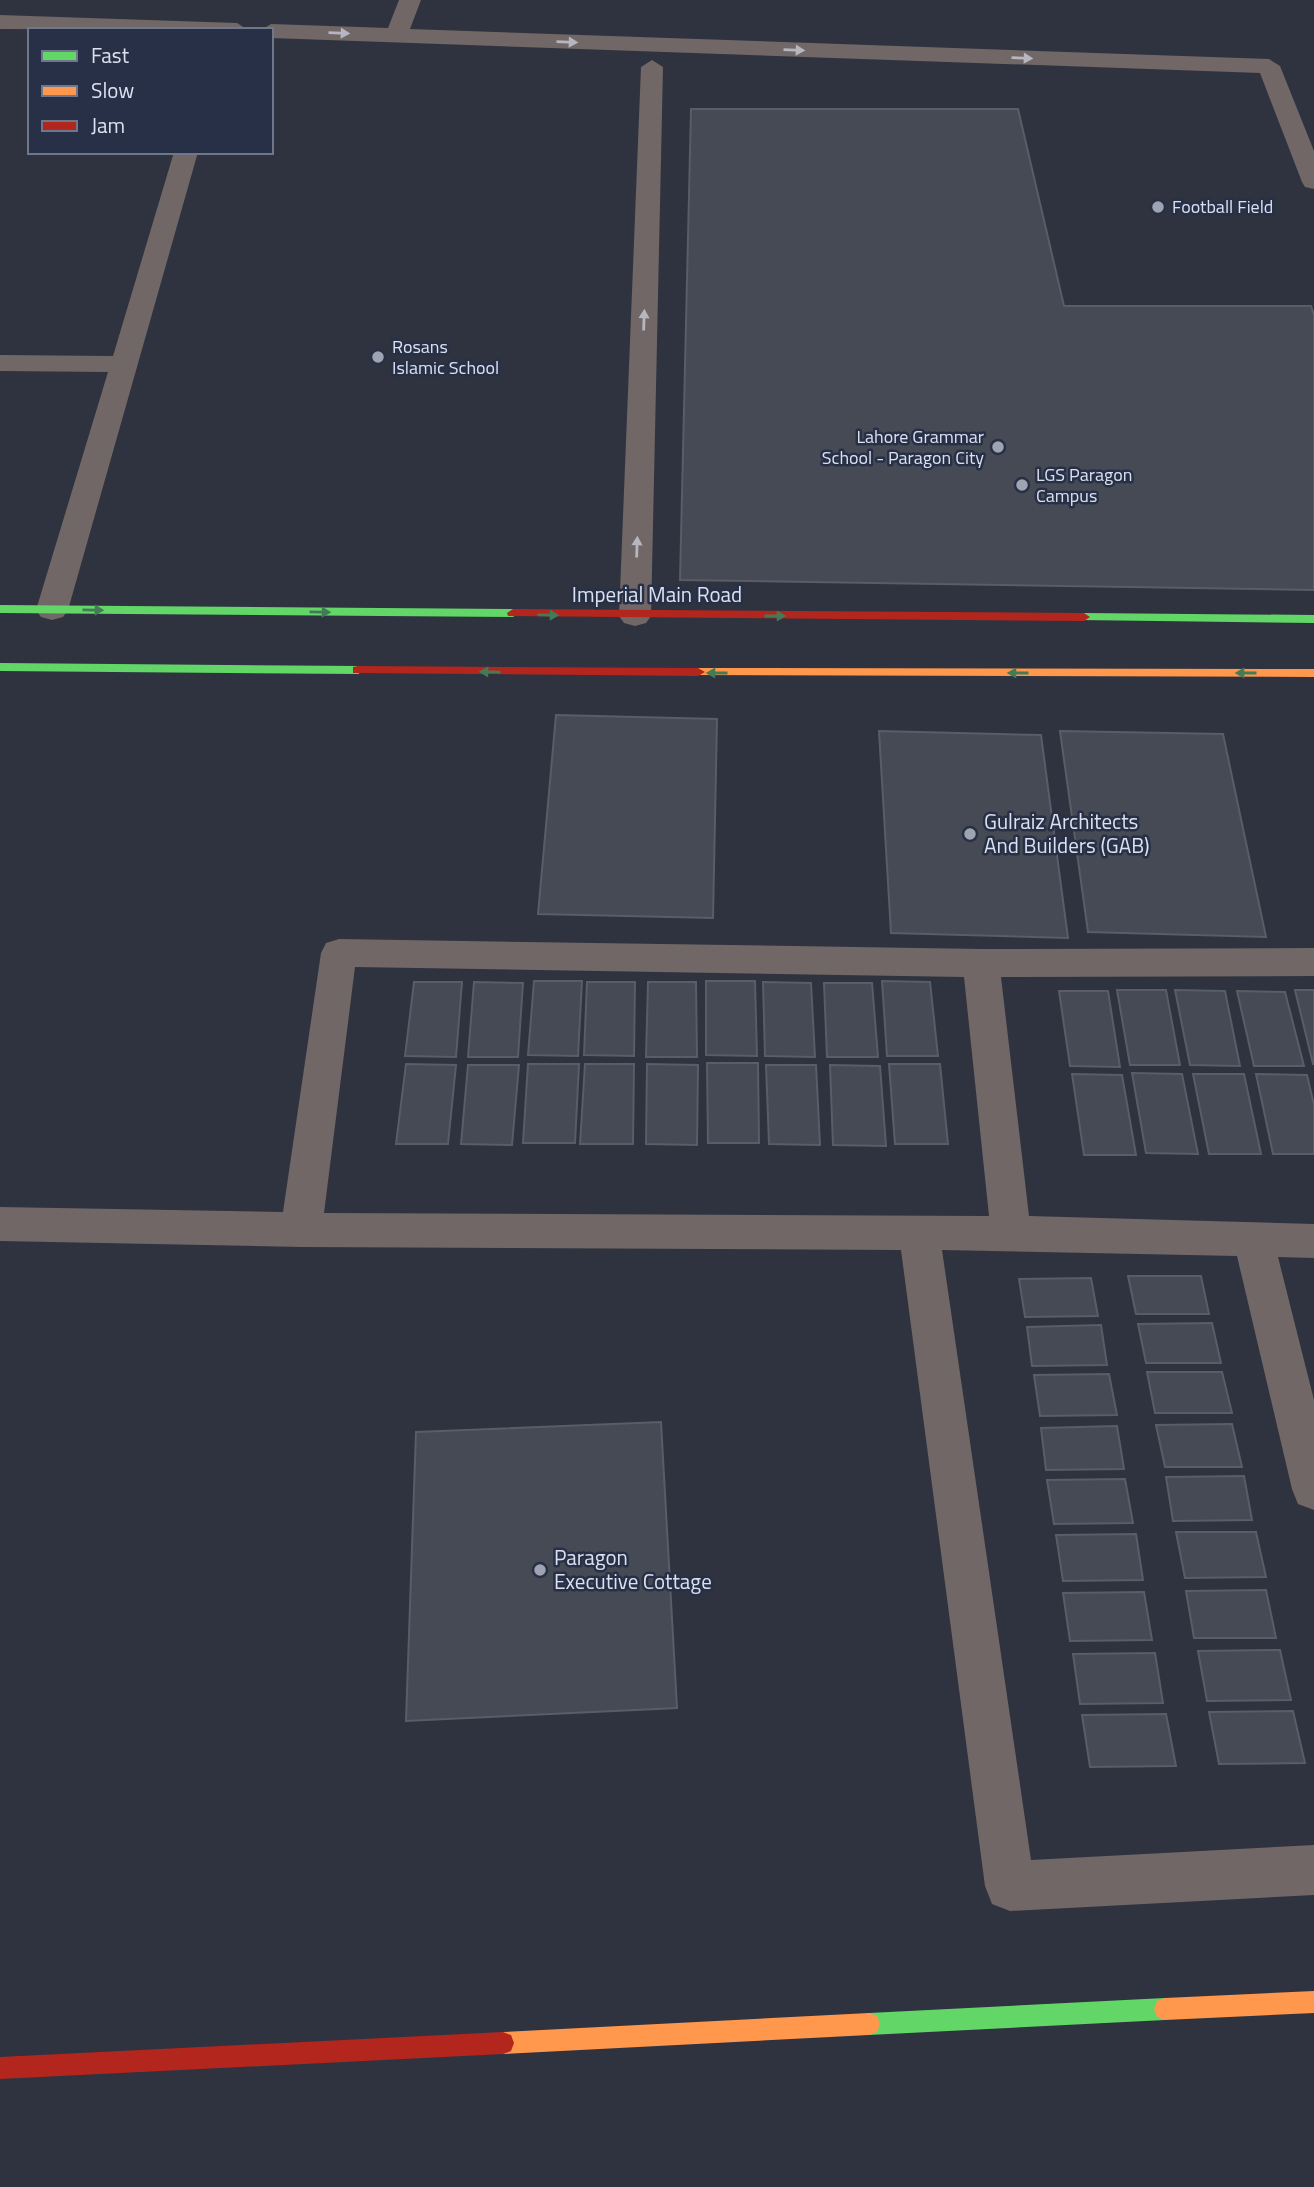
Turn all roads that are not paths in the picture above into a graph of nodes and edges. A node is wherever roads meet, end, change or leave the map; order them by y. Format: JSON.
{"nodes":[{"id":1,"x":410,"y":0,"type":"edge"},
{"id":2,"x":0,"y":22,"type":"edge"},
{"id":3,"x":222,"y":28,"type":"edge"},
{"id":4,"x":273,"y":31,"type":"edge"},
{"id":5,"x":397,"y":35,"type":"junction"},
{"id":6,"x":0,"y":42,"type":"edge"},
{"id":7,"x":28,"y":43,"type":"edge"},
{"id":8,"x":273,"y":53,"type":"edge"},
{"id":9,"x":652,"y":67,"type":"junction"},
{"id":10,"x":680,"y":68,"type":"dead end"},
{"id":11,"x":1249,"y":90,"type":"dead end"},
{"id":12,"x":1276,"y":91,"type":"junction"},
{"id":13,"x":185,"y":154,"type":"edge"},
{"id":14,"x":1314,"y":182,"type":"edge"},
{"id":15,"x":0,"y":363,"type":"edge"},
{"id":16,"x":124,"y":364,"type":"junction"},
{"id":17,"x":0,"y":609,"type":"edge"},
{"id":18,"x":52,"y":610,"type":"junction"},
{"id":19,"x":635,"y":616,"type":"junction"},
{"id":20,"x":1314,"y":620,"type":"edge"},
{"id":21,"x":0,"y":667,"type":"edge"},
{"id":22,"x":1314,"y":673,"type":"edge"},
{"id":23,"x":1314,"y":962,"type":"edge"},
{"id":24,"x":981,"y":963,"type":"junction"},
{"id":25,"x":0,"y":1224,"type":"edge"},
{"id":26,"x":301,"y":1230,"type":"junction"},
{"id":27,"x":919,"y":1233,"type":"junction"},
{"id":28,"x":1011,"y":1233,"type":"junction"},
{"id":29,"x":1254,"y":1241,"type":"junction"},
{"id":30,"x":1314,"y":1241,"type":"edge"},
{"id":31,"x":1314,"y":1489,"type":"edge"},
{"id":32,"x":1314,"y":1870,"type":"edge"},
{"id":33,"x":1314,"y":2002,"type":"edge"},
{"id":34,"x":0,"y":2068,"type":"edge"}],
"edges":[{"from":1,"to":5,"type":"street"},
{"from":2,"to":3,"type":"street"},
{"from":4,"to":5,"type":"street","one_way":true},
{"from":5,"to":12,"type":"street","one_way":true},
{"from":6,"to":7,"type":"street"},
{"from":8,"to":9,"type":"street"},
{"from":9,"to":10,"type":"street"},
{"from":19,"to":9,"type":"street","one_way":true},
{"from":11,"to":12,"type":"street"},
{"from":12,"to":14,"type":"street"},
{"from":13,"to":16,"type":"street"},
{"from":15,"to":16,"type":"street"},
{"from":16,"to":18,"type":"street"},
{"from":17,"to":18,"type":"street","name":"Imperial Main Road"},
{"from":18,"to":19,"type":"street","name":"Imperial Main Road","one_way":true},
{"from":19,"to":20,"type":"street","name":"Imperial Main Road","one_way":true},
{"from":22,"to":21,"type":"street","one_way":true},
{"from":23,"to":24,"type":"street"},
{"from":24,"to":26,"type":"street"},
{"from":24,"to":28,"type":"street"},
{"from":25,"to":26,"type":"street"},
{"from":26,"to":27,"type":"street"},
{"from":27,"to":28,"type":"street"},
{"from":27,"to":32,"type":"street"},
{"from":28,"to":29,"type":"street"},
{"from":29,"to":30,"type":"street"},
{"from":29,"to":31,"type":"street"},
{"from":33,"to":34,"type":"street"}]}
